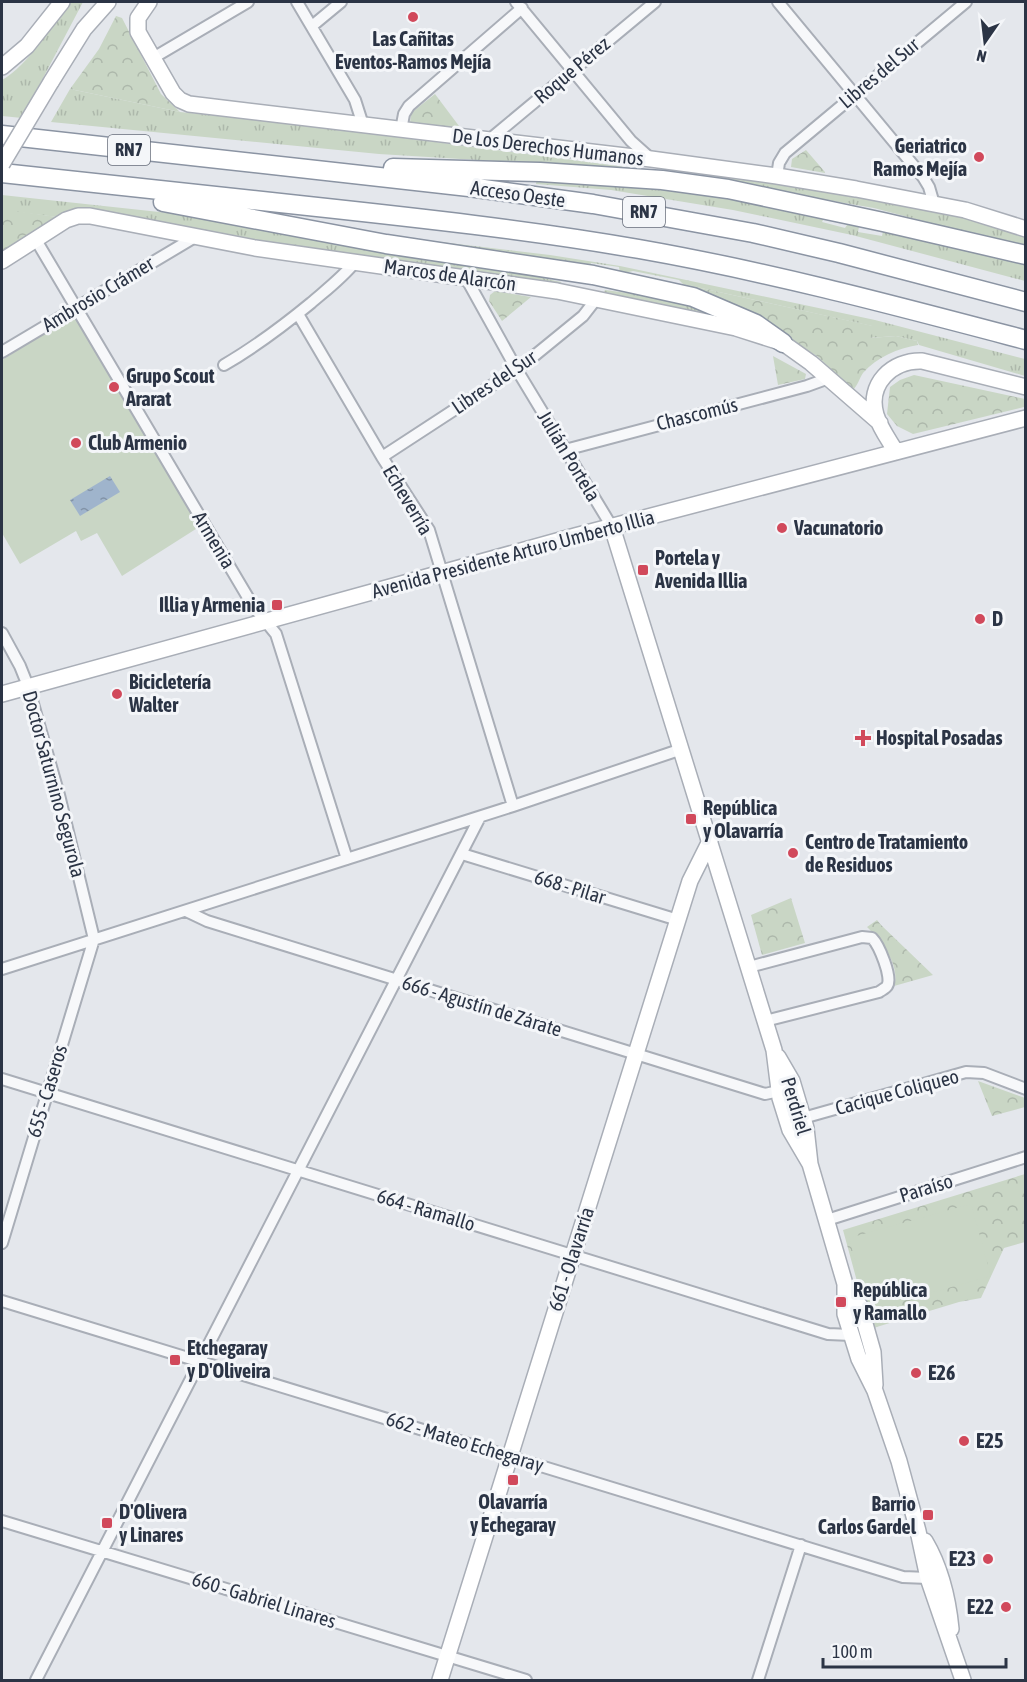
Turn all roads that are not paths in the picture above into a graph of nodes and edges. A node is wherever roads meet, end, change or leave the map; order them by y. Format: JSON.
{"nodes":[{"id":1,"x":62,"y":2,"type":"edge"},
{"id":2,"x":95,"y":2,"type":"edge"},
{"id":3,"x":108,"y":2,"type":"edge"},
{"id":4,"x":149,"y":2,"type":"edge"},
{"id":5,"x":248,"y":2,"type":"edge"},
{"id":6,"x":297,"y":2,"type":"edge"},
{"id":7,"x":341,"y":2,"type":"edge"},
{"id":8,"x":654,"y":2,"type":"edge"},
{"id":9,"x":778,"y":2,"type":"edge"},
{"id":10,"x":966,"y":2,"type":"edge"},
{"id":11,"x":519,"y":5,"type":"edge"},
{"id":12,"x":312,"y":26,"type":"junction"},
{"id":13,"x":84,"y":29,"type":"junction"},
{"id":14,"x":153,"y":58,"type":"junction"},
{"id":15,"x":2,"y":67,"type":"edge"},
{"id":16,"x":572,"y":69,"type":"junction"},
{"id":17,"x":854,"y":93,"type":"junction"},
{"id":18,"x":363,"y":125,"type":"junction"},
{"id":19,"x":401,"y":130,"type":"junction"},
{"id":20,"x":2,"y":135,"type":"edge"},
{"id":21,"x":489,"y":140,"type":"junction"},
{"id":22,"x":651,"y":159,"type":"junction"},
{"id":23,"x":2,"y":164,"type":"edge"},
{"id":24,"x":256,"y":164,"type":"junction"},
{"id":25,"x":2,"y":173,"type":"edge"},
{"id":26,"x":24,"y":176,"type":"junction"},
{"id":27,"x":777,"y":176,"type":"junction"},
{"id":28,"x":934,"y":204,"type":"junction"},
{"id":29,"x":1026,"y":229,"type":"edge"},
{"id":30,"x":195,"y":237,"type":"junction"},
{"id":31,"x":36,"y":240,"type":"junction"},
{"id":32,"x":1026,"y":255,"type":"edge"},
{"id":33,"x":2,"y":261,"type":"edge"},
{"id":34,"x":355,"y":262,"type":"junction"},
{"id":35,"x":466,"y":278,"type":"junction"},
{"id":36,"x":597,"y":298,"type":"junction"},
{"id":37,"x":1026,"y":302,"type":"edge"},
{"id":38,"x":75,"y":307,"type":"junction"},
{"id":39,"x":298,"y":314,"type":"junction"},
{"id":40,"x":1026,"y":340,"type":"edge"},
{"id":41,"x":783,"y":343,"type":"junction"},
{"id":42,"x":2,"y":352,"type":"edge"},
{"id":43,"x":224,"y":365,"type":"dead end"},
{"id":44,"x":517,"y":370,"type":"junction"},
{"id":45,"x":829,"y":378,"type":"junction"},
{"id":46,"x":1026,"y":387,"type":"edge"},
{"id":47,"x":1026,"y":418,"type":"edge"},
{"id":48,"x":880,"y":423,"type":"junction"},
{"id":49,"x":565,"y":450,"type":"junction"},
{"id":50,"x":896,"y":452,"type":"junction"},
{"id":51,"x":382,"y":457,"type":"junction"},
{"id":52,"x":612,"y":527,"type":"junction"},
{"id":53,"x":443,"y":573,"type":"junction"},
{"id":54,"x":267,"y":621,"type":"junction"},
{"id":55,"x":2,"y":633,"type":"edge"},
{"id":56,"x":28,"y":686,"type":"junction"},
{"id":57,"x":2,"y":694,"type":"edge"},
{"id":58,"x":682,"y":748,"type":"junction"},
{"id":59,"x":513,"y":806,"type":"junction"},
{"id":60,"x":480,"y":816,"type":"junction"},
{"id":61,"x":710,"y":841,"type":"junction"},
{"id":62,"x":462,"y":854,"type":"junction"},
{"id":63,"x":347,"y":859,"type":"junction"},
{"id":64,"x":186,"y":911,"type":"junction"},
{"id":65,"x":678,"y":920,"type":"junction"},
{"id":66,"x":94,"y":939,"type":"junction"},
{"id":67,"x":749,"y":967,"type":"junction"},
{"id":68,"x":2,"y":969,"type":"edge"},
{"id":69,"x":396,"y":980,"type":"junction"},
{"id":70,"x":765,"y":1022,"type":"junction"},
{"id":71,"x":774,"y":1050,"type":"junction"},
{"id":72,"x":636,"y":1054,"type":"junction"},
{"id":73,"x":2,"y":1079,"type":"edge"},
{"id":74,"x":1026,"y":1089,"type":"edge"},
{"id":75,"x":779,"y":1091,"type":"junction"},
{"id":76,"x":46,"y":1093,"type":"junction"},
{"id":77,"x":803,"y":1118,"type":"junction"},
{"id":78,"x":1026,"y":1157,"type":"edge"},
{"id":79,"x":810,"y":1164,"type":"junction"},
{"id":80,"x":298,"y":1170,"type":"junction"},
{"id":81,"x":827,"y":1220,"type":"junction"},
{"id":82,"x":2,"y":1243,"type":"edge"},
{"id":83,"x":572,"y":1255,"type":"junction"},
{"id":84,"x":845,"y":1284,"type":"junction"},
{"id":85,"x":2,"y":1301,"type":"edge"},
{"id":86,"x":851,"y":1335,"type":"junction"},
{"id":87,"x":199,"y":1361,"type":"junction"},
{"id":88,"x":875,"y":1391,"type":"junction"},
{"id":89,"x":509,"y":1455,"type":"junction"},
{"id":90,"x":2,"y":1521,"type":"edge"},
{"id":91,"x":918,"y":1531,"type":"junction"},
{"id":92,"x":801,"y":1545,"type":"junction"},
{"id":93,"x":102,"y":1551,"type":"junction"},
{"id":94,"x":928,"y":1578,"type":"junction"},
{"id":95,"x":952,"y":1646,"type":"junction"},
{"id":96,"x":448,"y":1656,"type":"junction"},
{"id":97,"x":36,"y":1680,"type":"edge"},
{"id":98,"x":440,"y":1680,"type":"edge"},
{"id":99,"x":526,"y":1680,"type":"edge"},
{"id":100,"x":758,"y":1680,"type":"edge"},
{"id":101,"x":963,"y":1680,"type":"edge"}],
"edges":[{"from":1,"to":15,"type":"street"},
{"from":2,"to":13,"type":"street"},
{"from":3,"to":13,"type":"street"},
{"from":4,"to":14,"type":"street","name":"De Los Derechos Humanos"},
{"from":5,"to":14,"type":"street"},
{"from":6,"to":12,"type":"street"},
{"from":7,"to":12,"type":"street"},
{"from":8,"to":16,"type":"street","name":"Roque Pérez"},
{"from":9,"to":17,"type":"street"},
{"from":10,"to":17,"type":"street","name":"Libres del Sur"},
{"from":11,"to":16,"type":"street"},
{"from":11,"to":19,"type":"street"},
{"from":12,"to":18,"type":"street"},
{"from":13,"to":23,"type":"street","bridge":true},
{"from":14,"to":18,"type":"street","name":"De Los Derechos Humanos"},
{"from":16,"to":21,"type":"street","name":"Roque Pérez"},
{"from":16,"to":22,"type":"street"},
{"from":17,"to":27,"type":"street","name":"Libres del Sur"},
{"from":17,"to":28,"type":"street"},
{"from":18,"to":19,"type":"street","name":"De Los Derechos Humanos"},
{"from":19,"to":21,"type":"street","name":"De Los Derechos Humanos"},
{"from":20,"to":24,"type":"highway","name":"Acceso Oeste","number":"RN7"},
{"from":21,"to":22,"type":"street","name":"De Los Derechos Humanos"},
{"from":22,"to":27,"type":"street","name":"De Los Derechos Humanos"},
{"from":24,"to":32,"type":"highway"},
{"from":24,"to":37,"type":"highway","name":"Acceso Oeste","number":"RN7"},
{"from":25,"to":26,"type":"highway","name":"Acceso Oeste","number":"RN7"},
{"from":26,"to":40,"type":"highway","name":"Acceso Oeste","number":"RN7"},
{"from":26,"to":41,"type":"highway"},
{"from":27,"to":28,"type":"street","name":"De Los Derechos Humanos"},
{"from":28,"to":29,"type":"street","name":"De Los Derechos Humanos"},
{"from":30,"to":31,"type":"street","name":"Marcos de Alarcón"},
{"from":30,"to":34,"type":"street","name":"Marcos de Alarcón"},
{"from":30,"to":38,"type":"street","name":"Ambrosio Crámer"},
{"from":31,"to":33,"type":"street","name":"Marcos de Alarcón"},
{"from":31,"to":38,"type":"street","name":"Armenia"},
{"from":34,"to":35,"type":"street","name":"Marcos de Alarcón"},
{"from":34,"to":39,"type":"street"},
{"from":35,"to":36,"type":"street","name":"Marcos de Alarcón"},
{"from":35,"to":44,"type":"street","name":"Julián Portela"},
{"from":36,"to":41,"type":"street","name":"Marcos de Alarcón"},
{"from":36,"to":44,"type":"street","name":"Libres del Sur"},
{"from":38,"to":42,"type":"street","name":"Ambrosio Crámer"},
{"from":38,"to":54,"type":"street","name":"Armenia"},
{"from":39,"to":43,"type":"street"},
{"from":39,"to":51,"type":"street","name":"Echeverría"},
{"from":41,"to":45,"type":"street","name":"Marcos de Alarcón"},
{"from":44,"to":49,"type":"street","name":"Julián Portela"},
{"from":44,"to":51,"type":"street","name":"Libres del Sur"},
{"from":45,"to":48,"type":"street","name":"Marcos de Alarcón"},
{"from":45,"to":49,"type":"street","name":"Chascomús"},
{"from":46,"to":48,"type":"street","name":"Marcos de Alarcón"},
{"from":47,"to":50,"type":"street","name":"Avenida Presidente Arturo Umberto Illia"},
{"from":48,"to":50,"type":"street","name":"Marcos de Alarcón"},
{"from":49,"to":52,"type":"street","name":"Julián Portela"},
{"from":50,"to":52,"type":"street","name":"Avenida Presidente Arturo Umberto Illia"},
{"from":51,"to":53,"type":"street","name":"Echeverría"},
{"from":52,"to":53,"type":"street","name":"Avenida Presidente Arturo Umberto Illia"},
{"from":52,"to":58,"type":"street","name":"Julián Portela"},
{"from":53,"to":54,"type":"street","name":"Avenida Presidente Arturo Umberto Illia"},
{"from":53,"to":59,"type":"street","name":"Echeverría"},
{"from":54,"to":56,"type":"street","name":"Avenida Presidente Arturo Umberto Illia"},
{"from":54,"to":63,"type":"street","name":"Armenia"},
{"from":55,"to":56,"type":"street","name":"Doctor Saturnino Segurola"},
{"from":56,"to":57,"type":"street","name":"Avenida Presidente Arturo Umberto Illia"},
{"from":56,"to":66,"type":"street","name":"Doctor Saturnino Segurola"},
{"from":58,"to":59,"type":"street"},
{"from":58,"to":61,"type":"street","name":"Julián Portela"},
{"from":59,"to":60,"type":"street"},
{"from":60,"to":62,"type":"street"},
{"from":60,"to":63,"type":"street"},
{"from":61,"to":65,"type":"street","name":"661 - Olavarría"},
{"from":61,"to":67,"type":"street","name":"Julián Portela"},
{"from":62,"to":65,"type":"street","name":"668 - Pilar"},
{"from":62,"to":69,"type":"street"},
{"from":63,"to":64,"type":"street"},
{"from":64,"to":66,"type":"street"},
{"from":64,"to":69,"type":"street","name":"666 - Agustín de Zárate"},
{"from":65,"to":72,"type":"street","name":"661 - Olavarría"},
{"from":66,"to":68,"type":"street"},
{"from":66,"to":76,"type":"street","name":"655 - Caseros"},
{"from":67,"to":70,"type":"street","name":"Julián Portela"},
{"from":67,"to":70,"type":"street"},
{"from":69,"to":72,"type":"street","name":"666 - Agustín de Zárate"},
{"from":69,"to":80,"type":"street"},
{"from":70,"to":71,"type":"street","name":"Julián Portela"},
{"from":71,"to":75,"type":"street"},
{"from":71,"to":77,"type":"street","name":"Perdriel"},
{"from":72,"to":75,"type":"street","name":"666 - Agustín de Zárate"},
{"from":72,"to":83,"type":"street","name":"661 - Olavarría"},
{"from":73,"to":76,"type":"street","name":"664 - Ramallo"},
{"from":74,"to":77,"type":"street","name":"Cacique Coliqueo"},
{"from":75,"to":79,"type":"street"},
{"from":76,"to":80,"type":"street","name":"664 - Ramallo"},
{"from":76,"to":82,"type":"street","name":"655 - Caseros"},
{"from":77,"to":79,"type":"street","name":"Perdriel"},
{"from":78,"to":81,"type":"street","name":"Paraíso"},
{"from":79,"to":81,"type":"street"},
{"from":80,"to":83,"type":"street","name":"664 - Ramallo"},
{"from":80,"to":87,"type":"street"},
{"from":81,"to":84,"type":"street"},
{"from":83,"to":86,"type":"street","name":"664 - Ramallo"},
{"from":83,"to":89,"type":"street","name":"661 - Olavarría"},
{"from":84,"to":86,"type":"street"},
{"from":84,"to":88,"type":"street"},
{"from":85,"to":87,"type":"street","name":"662 - Mateo Echegaray"},
{"from":86,"to":88,"type":"street"},
{"from":87,"to":89,"type":"street","name":"662 - Mateo Echegaray"},
{"from":87,"to":93,"type":"street"},
{"from":88,"to":91,"type":"street"},
{"from":89,"to":92,"type":"street","name":"662 - Mateo Echegaray"},
{"from":89,"to":96,"type":"street","name":"661 - Olavarría"},
{"from":90,"to":93,"type":"street","name":"660 - Gabriel Linares"},
{"from":91,"to":94,"type":"street"},
{"from":91,"to":95,"type":"street"},
{"from":92,"to":94,"type":"street","name":"662 - Mateo Echegaray"},
{"from":92,"to":100,"type":"street"},
{"from":93,"to":96,"type":"street","name":"660 - Gabriel Linares"},
{"from":93,"to":97,"type":"street"},
{"from":94,"to":95,"type":"street"},
{"from":95,"to":101,"type":"street"},
{"from":96,"to":98,"type":"street","name":"661 - Olavarría"},
{"from":96,"to":99,"type":"street","name":"660 - Gabriel Linares"}]}
